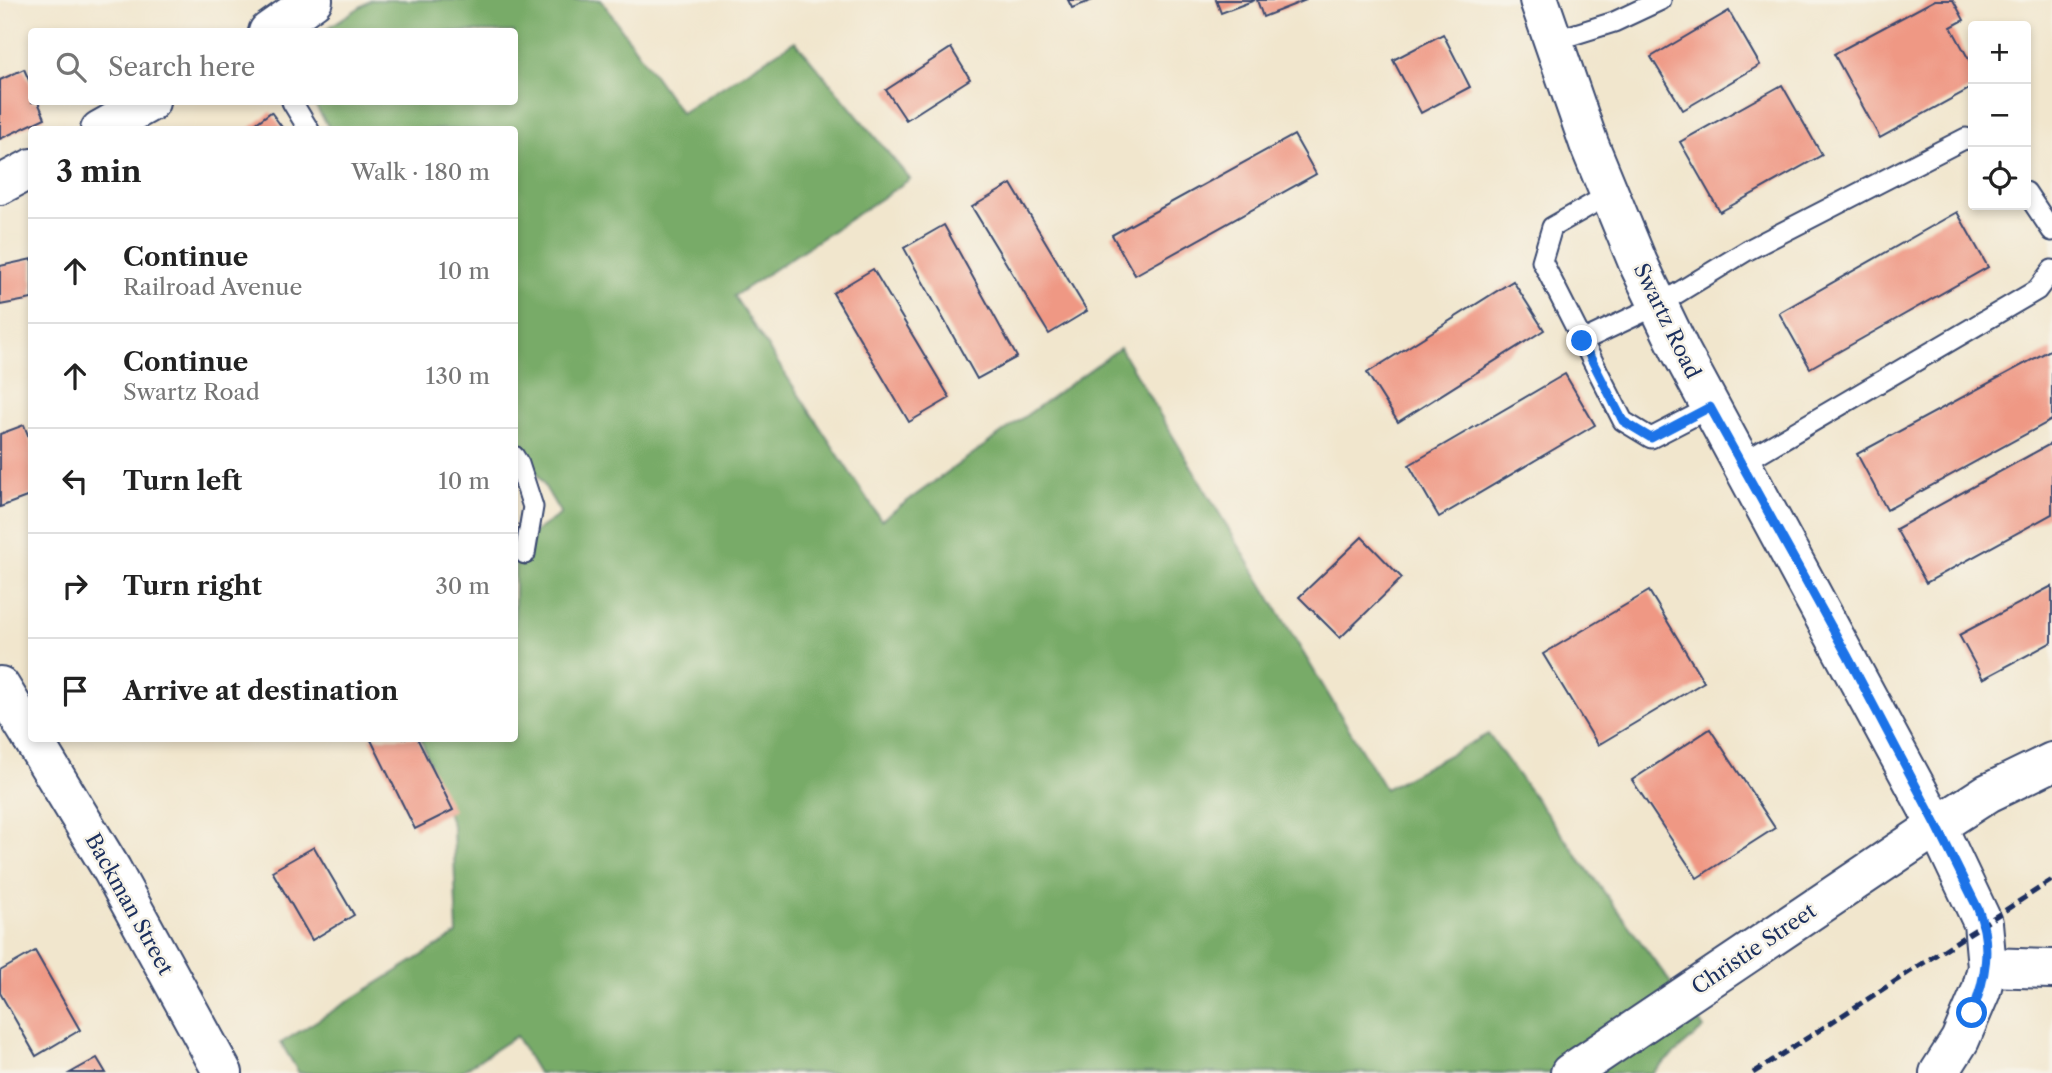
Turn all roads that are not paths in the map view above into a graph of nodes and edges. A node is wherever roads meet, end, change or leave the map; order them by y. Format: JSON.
{"nodes":[{"id":1,"x":313,"y":0,"type":"edge"},
{"id":2,"x":1539,"y":0,"type":"edge"},
{"id":3,"x":1661,"y":0,"type":"edge"},
{"id":4,"x":274,"y":28,"type":"edge"},
{"id":5,"x":1553,"y":41,"type":"junction"},
{"id":6,"x":145,"y":105,"type":"edge"},
{"id":7,"x":294,"y":105,"type":"edge"},
{"id":8,"x":107,"y":126,"type":"edge"},
{"id":9,"x":307,"y":126,"type":"edge"},
{"id":10,"x":1968,"y":139,"type":"edge"},
{"id":11,"x":28,"y":169,"type":"edge"},
{"id":12,"x":0,"y":185,"type":"edge"},
{"id":13,"x":1610,"y":194,"type":"junction"},
{"id":14,"x":2031,"y":200,"type":"edge"},
{"id":15,"x":2052,"y":232,"type":"edge"},
{"id":16,"x":2052,"y":270,"type":"edge"},
{"id":17,"x":1658,"y":305,"type":"junction"},
{"id":18,"x":1582,"y":341,"type":"junction"},
{"id":19,"x":1710,"y":407,"type":"junction"},
{"id":20,"x":518,"y":462,"type":"edge"},
{"id":21,"x":1741,"y":463,"type":"junction"},
{"id":22,"x":525,"y":554,"type":"dead end"},
{"id":23,"x":0,"y":686,"type":"edge"},
{"id":24,"x":28,"y":732,"type":"edge"},
{"id":25,"x":34,"y":742,"type":"edge"},
{"id":26,"x":2052,"y":762,"type":"edge"},
{"id":27,"x":1937,"y":826,"type":"junction"},
{"id":28,"x":1987,"y":967,"type":"junction"},
{"id":29,"x":2052,"y":970,"type":"edge"},
{"id":30,"x":223,"y":1073,"type":"edge"},
{"id":31,"x":1570,"y":1073,"type":"edge"},
{"id":32,"x":1939,"y":1073,"type":"edge"}],
"edges":[{"from":1,"to":4,"type":"street"},
{"from":2,"to":5,"type":"street","name":"Swartz Road"},
{"from":3,"to":5,"type":"lane"},
{"from":5,"to":13,"type":"street","name":"Swartz Road"},
{"from":6,"to":8,"type":"street"},
{"from":7,"to":9,"type":"lane"},
{"from":10,"to":17,"type":"lane"},
{"from":11,"to":12,"type":"street"},
{"from":13,"to":17,"type":"street","name":"Swartz Road"},
{"from":13,"to":18,"type":"lane"},
{"from":14,"to":15,"type":"lane"},
{"from":16,"to":21,"type":"lane"},
{"from":17,"to":18,"type":"lane"},
{"from":17,"to":19,"type":"street","name":"Swartz Road"},
{"from":18,"to":19,"type":"lane"},
{"from":19,"to":21,"type":"street","name":"Swartz Road"},
{"from":20,"to":22,"type":"lane"},
{"from":21,"to":27,"type":"street","name":"Swartz Road"},
{"from":23,"to":24,"type":"street","name":"Backman Street"},
{"from":25,"to":30,"type":"street","name":"Backman Street"},
{"from":26,"to":27,"type":"street","name":"Christie Street"},
{"from":27,"to":28,"type":"street","name":"Swartz Road"},
{"from":27,"to":31,"type":"street","name":"Christie Street"},
{"from":28,"to":29,"type":"street"},
{"from":28,"to":32,"type":"street"}]}
